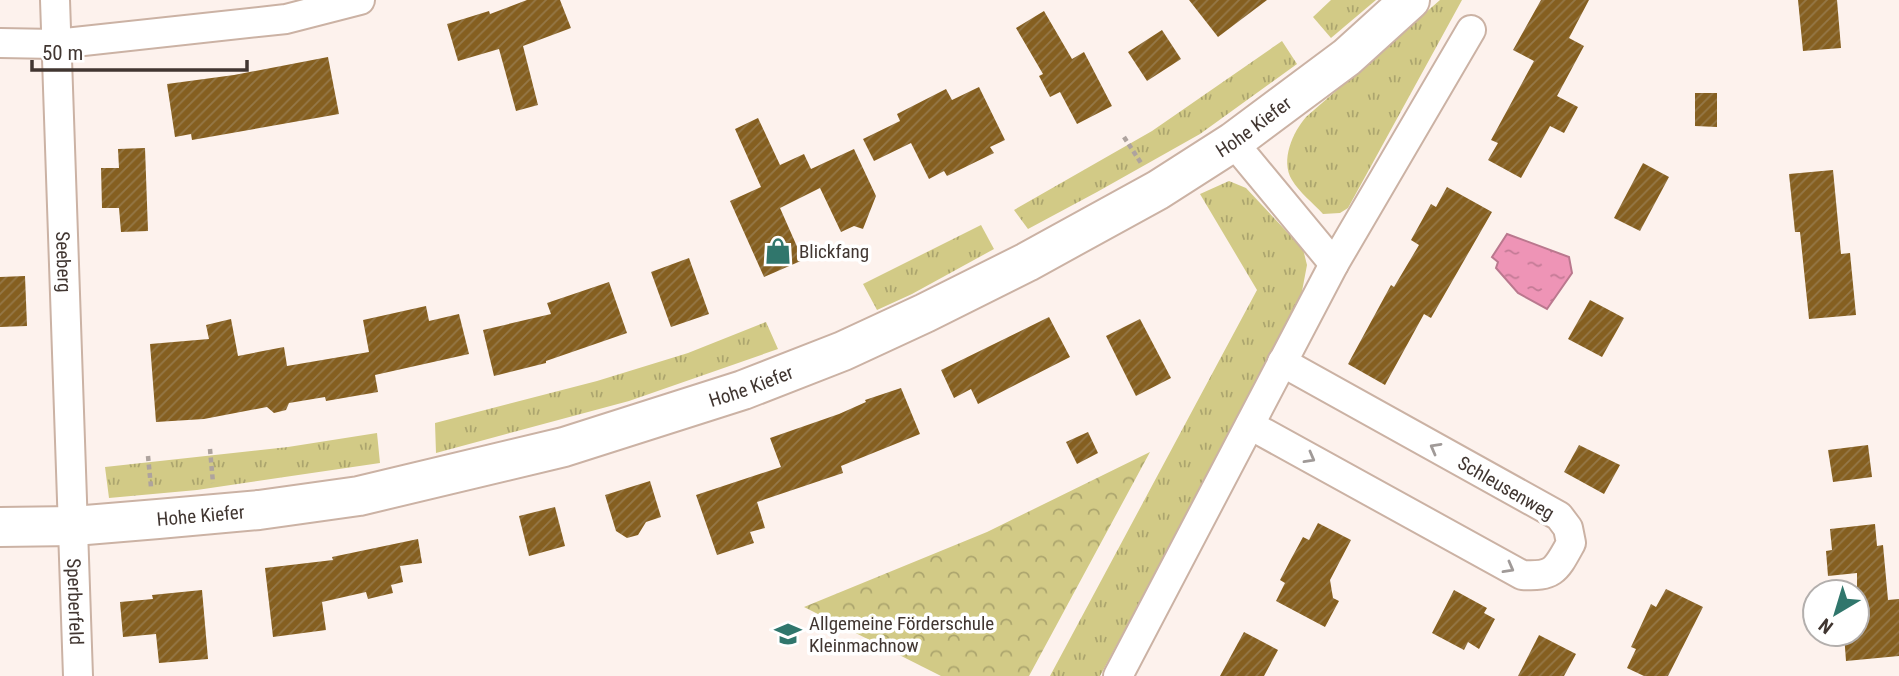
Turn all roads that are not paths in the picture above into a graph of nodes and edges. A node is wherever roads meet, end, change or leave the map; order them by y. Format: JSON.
{"nodes":[{"id":1,"x":55,"y":0,"type":"edge"},
{"id":2,"x":360,"y":0,"type":"edge"},
{"id":3,"x":1410,"y":0,"type":"edge"},
{"id":4,"x":1471,"y":30,"type":"dead end"},
{"id":5,"x":0,"y":43,"type":"edge"},
{"id":6,"x":56,"y":44,"type":"junction"},
{"id":7,"x":1233,"y":142,"type":"junction"},
{"id":8,"x":1334,"y":264,"type":"junction"},
{"id":9,"x":1282,"y":362,"type":"junction"},
{"id":10,"x":1250,"y":425,"type":"junction"},
{"id":11,"x":74,"y":526,"type":"junction"},
{"id":12,"x":0,"y":527,"type":"edge"},
{"id":13,"x":78,"y":676,"type":"edge"},
{"id":14,"x":1118,"y":676,"type":"edge"}],
"edges":[{"from":1,"to":6,"type":"street","name":"Seeberg"},
{"from":2,"to":6,"type":"street"},
{"from":3,"to":7,"type":"street","name":"Hohe Kiefer"},
{"from":4,"to":8,"type":"street"},
{"from":5,"to":6,"type":"street"},
{"from":6,"to":11,"type":"street","name":"Seeberg"},
{"from":7,"to":8,"type":"street"},
{"from":7,"to":11,"type":"street","name":"Hohe Kiefer"},
{"from":8,"to":9,"type":"street"},
{"from":9,"to":10,"type":"street"},
{"from":10,"to":9,"type":"street","name":"Schleusenweg","one_way":true},
{"from":10,"to":14,"type":"street"},
{"from":11,"to":12,"type":"street","name":"Hohe Kiefer"},
{"from":11,"to":13,"type":"street","name":"Sperberfeld"}]}
